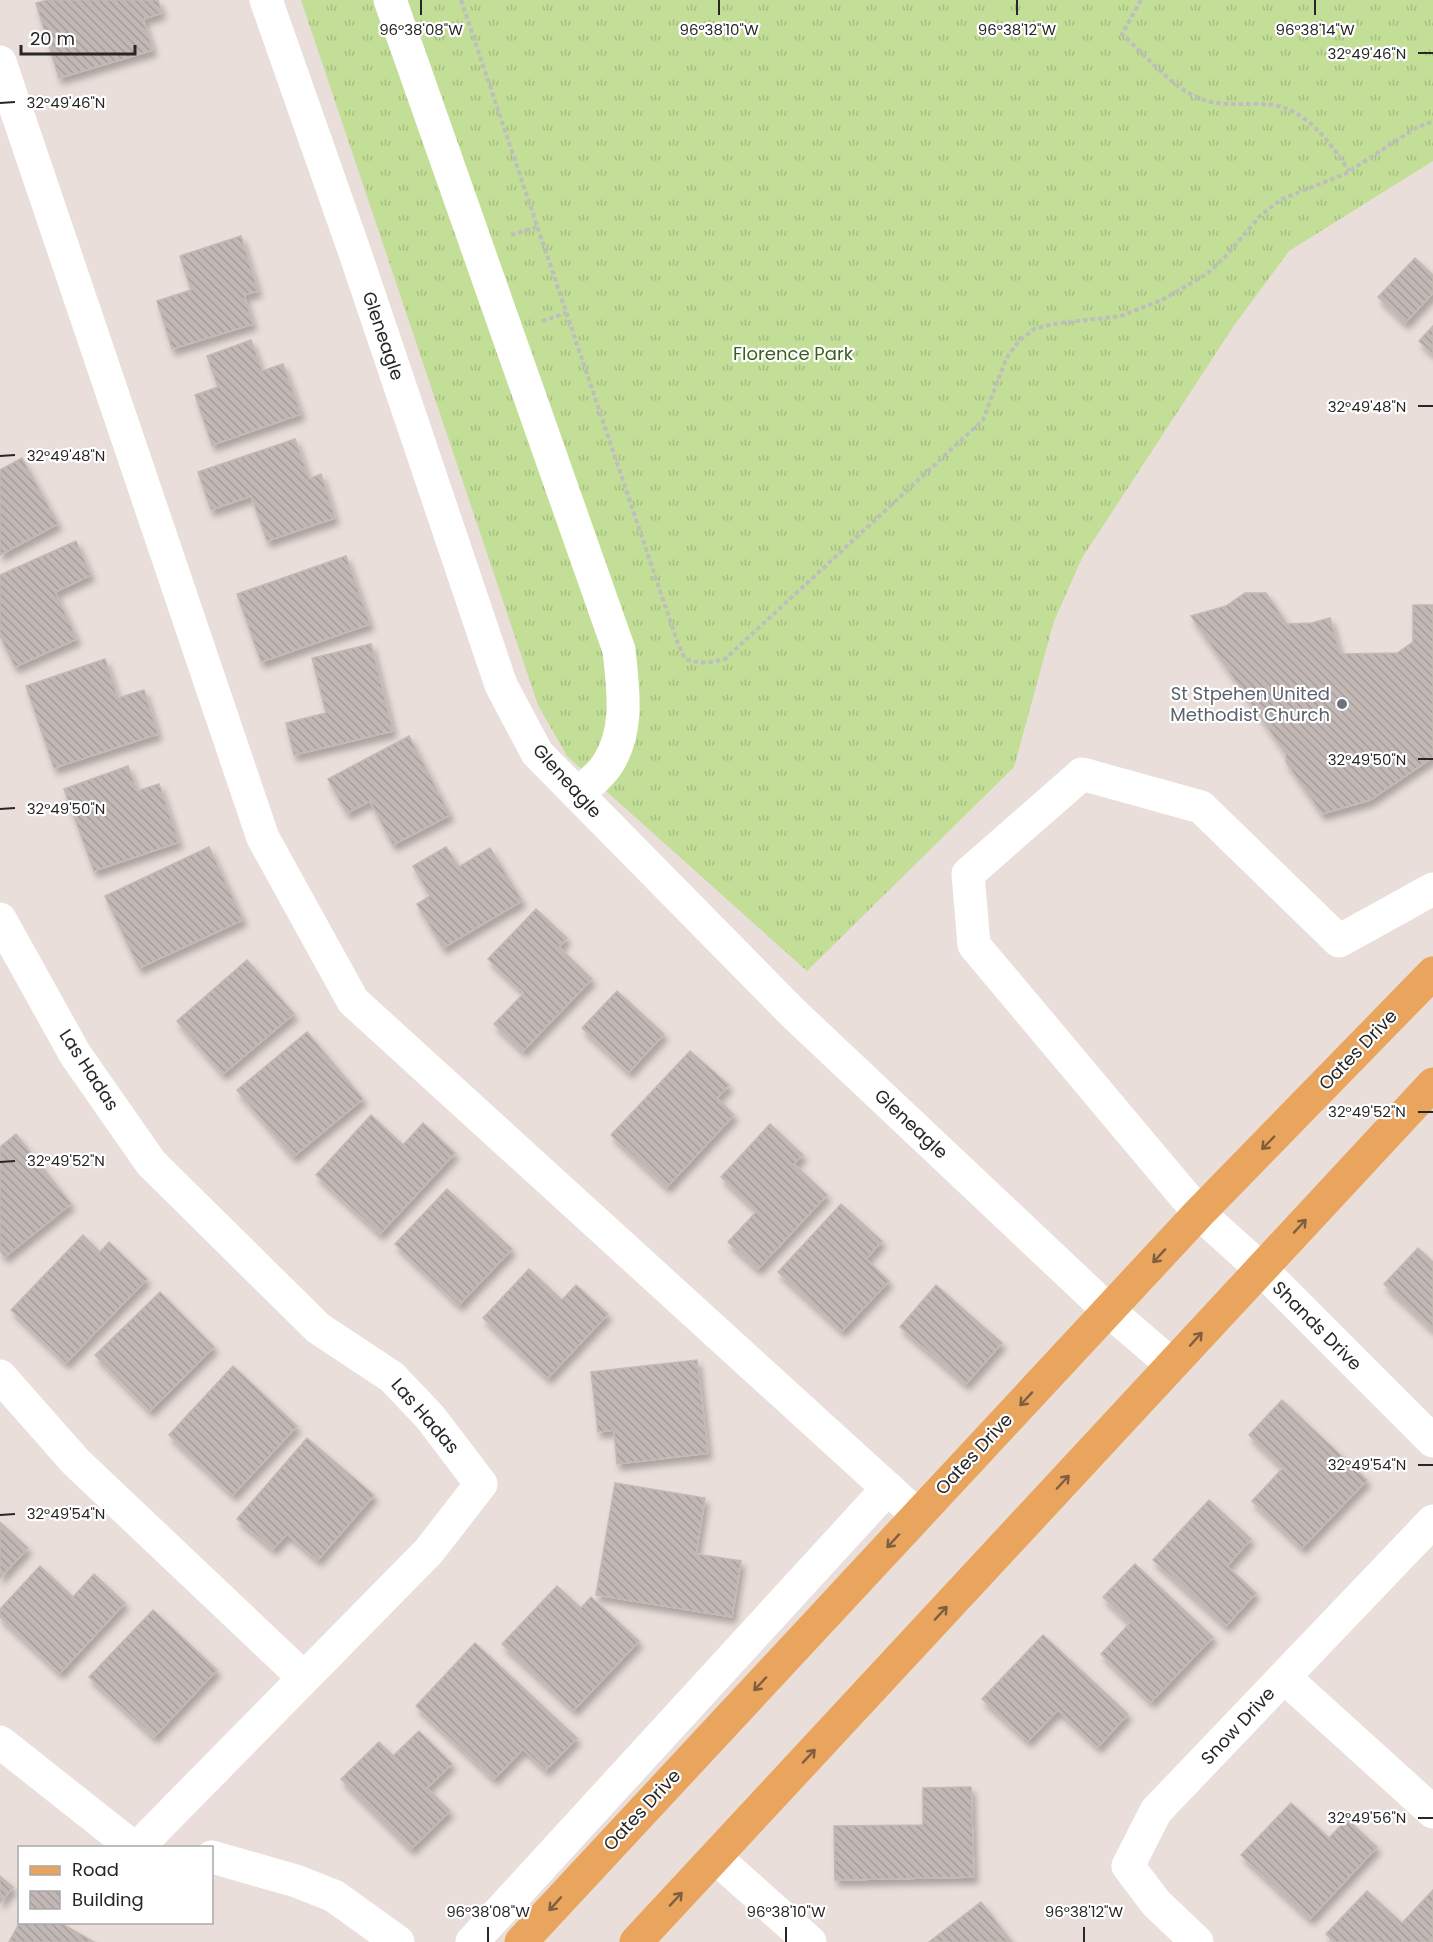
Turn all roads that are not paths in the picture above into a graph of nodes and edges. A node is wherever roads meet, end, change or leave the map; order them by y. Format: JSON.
{"nodes":[{"id":1,"x":266,"y":0,"type":"edge"},
{"id":2,"x":390,"y":0,"type":"edge"},
{"id":3,"x":0,"y":62,"type":"edge"},
{"id":4,"x":578,"y":795,"type":"junction"},
{"id":5,"x":1433,"y":889,"type":"edge"},
{"id":6,"x":0,"y":919,"type":"edge"},
{"id":7,"x":1433,"y":973,"type":"edge"},
{"id":8,"x":1433,"y":1084,"type":"edge"},
{"id":9,"x":1199,"y":1213,"type":"junction"},
{"id":10,"x":1260,"y":1268,"type":"junction"},
{"id":11,"x":1108,"y":1310,"type":"junction"},
{"id":12,"x":1172,"y":1365,"type":"junction"},
{"id":13,"x":0,"y":1376,"type":"edge"},
{"id":14,"x":1433,"y":1441,"type":"edge"},
{"id":15,"x":888,"y":1488,"type":"junction"},
{"id":16,"x":917,"y":1515,"type":"junction"},
{"id":17,"x":1433,"y":1521,"type":"edge"},
{"id":18,"x":1284,"y":1677,"type":"junction"},
{"id":19,"x":304,"y":1678,"type":"junction"},
{"id":20,"x":0,"y":1742,"type":"edge"},
{"id":21,"x":1433,"y":1812,"type":"edge"},
{"id":22,"x":133,"y":1846,"type":"edge"},
{"id":23,"x":138,"y":1846,"type":"edge"},
{"id":24,"x":213,"y":1857,"type":"edge"},
{"id":25,"x":715,"y":1857,"type":"junction"},
{"id":26,"x":398,"y":1942,"type":"edge"},
{"id":27,"x":472,"y":1942,"type":"edge"},
{"id":28,"x":521,"y":1942,"type":"edge"},
{"id":29,"x":636,"y":1942,"type":"edge"},
{"id":30,"x":810,"y":1942,"type":"edge"},
{"id":31,"x":1197,"y":1942,"type":"edge"}],
"edges":[{"from":1,"to":4,"type":"street","name":"Gleneagle"},
{"from":2,"to":4,"type":"street"},
{"from":3,"to":15,"type":"street"},
{"from":4,"to":11,"type":"street","name":"Gleneagle"},
{"from":5,"to":9,"type":"street","name":"Shands Drive"},
{"from":6,"to":19,"type":"street","name":"Las Hadas"},
{"from":7,"to":9,"type":"main road","name":"Oates Drive","one_way":true},
{"from":10,"to":8,"type":"main road","one_way":true},
{"from":9,"to":10,"type":"street","name":"Shands Drive"},
{"from":9,"to":11,"type":"main road","name":"Oates Drive","one_way":true},
{"from":12,"to":10,"type":"main road","one_way":true},
{"from":10,"to":14,"type":"street","name":"Shands Drive"},
{"from":11,"to":12,"type":"street","name":"Gleneagle"},
{"from":11,"to":16,"type":"main road","name":"Oates Drive","one_way":true},
{"from":25,"to":12,"type":"main road","one_way":true},
{"from":13,"to":19,"type":"street"},
{"from":15,"to":16,"type":"street"},
{"from":15,"to":27,"type":"street"},
{"from":16,"to":28,"type":"main road","name":"Oates Drive","one_way":true},
{"from":17,"to":18,"type":"street","name":"Snow Drive"},
{"from":18,"to":21,"type":"street"},
{"from":18,"to":31,"type":"street","name":"Snow Drive"},
{"from":19,"to":23,"type":"street","name":"Las Hadas"},
{"from":20,"to":22,"type":"street"},
{"from":24,"to":26,"type":"street"},
{"from":29,"to":25,"type":"main road","one_way":true},
{"from":25,"to":30,"type":"street"}]}
